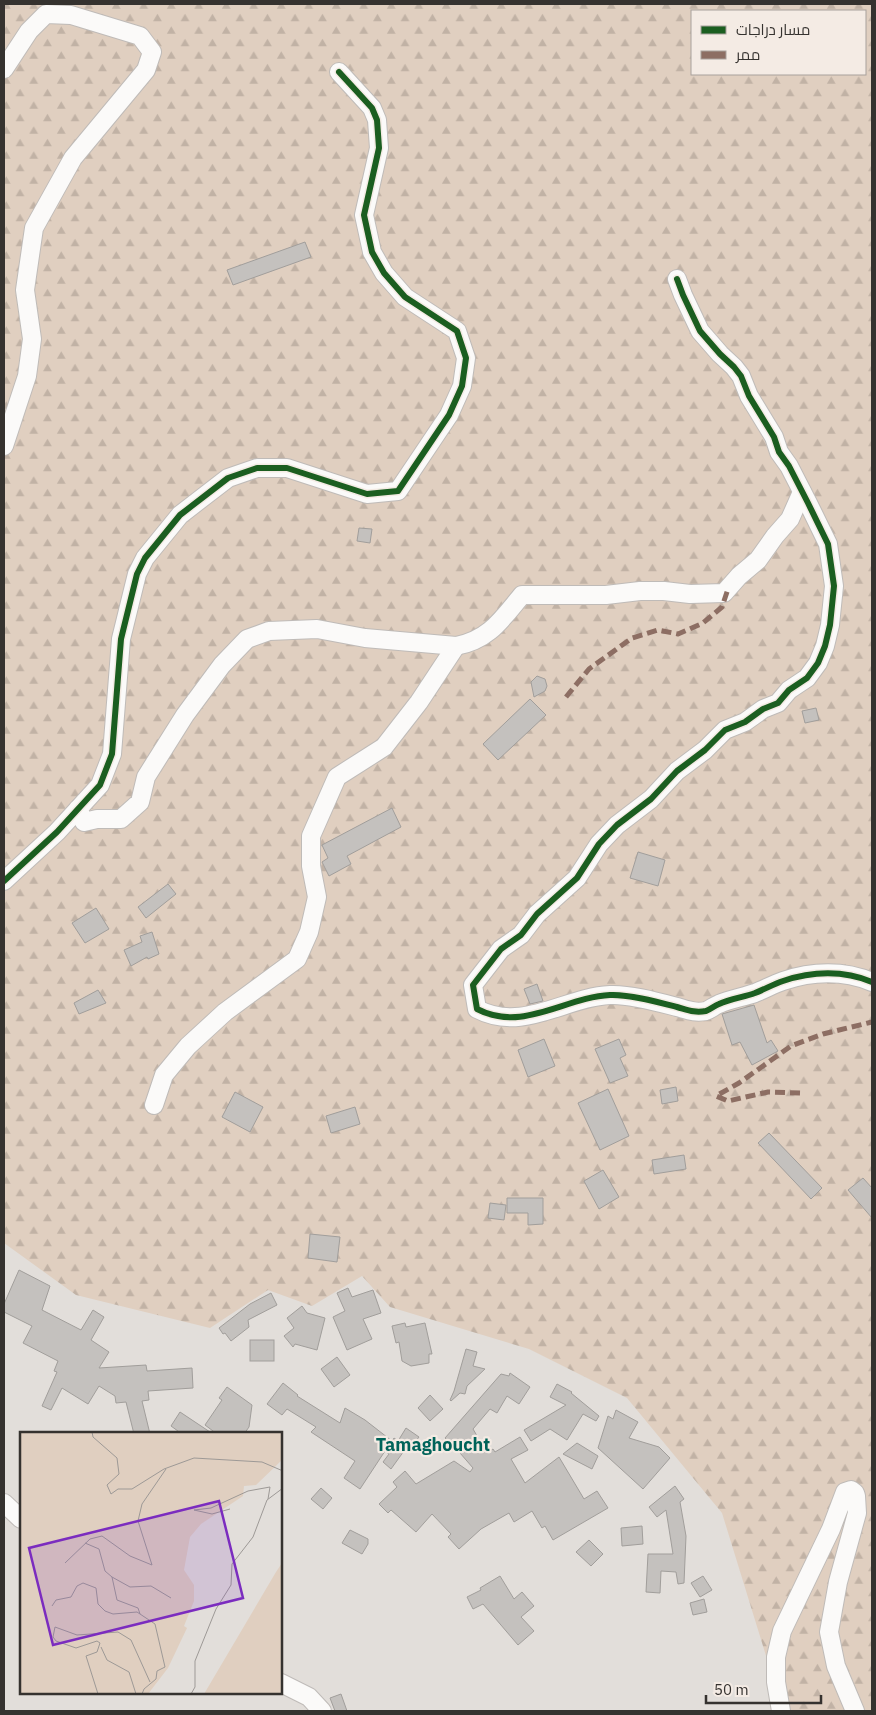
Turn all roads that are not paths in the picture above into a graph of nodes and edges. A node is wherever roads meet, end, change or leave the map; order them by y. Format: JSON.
{"nodes":[{"id":1,"x":4,"y":69,"type":"edge"},
{"id":2,"x":339,"y":72,"type":"dead end"},
{"id":3,"x":677,"y":279,"type":"dead end"},
{"id":4,"x":4,"y":446,"type":"edge"},
{"id":5,"x":802,"y":492,"type":"junction"},
{"id":6,"x":456,"y":646,"type":"junction"},
{"id":7,"x":78,"y":809,"type":"junction"},
{"id":8,"x":4,"y":881,"type":"edge"},
{"id":9,"x":872,"y":982,"type":"edge"},
{"id":10,"x":154,"y":1104,"type":"dead end"},
{"id":11,"x":4,"y":1503,"type":"edge"},
{"id":12,"x":20,"y":1518,"type":"edge"},
{"id":13,"x":282,"y":1684,"type":"edge"},
{"id":14,"x":322,"y":1711,"type":"edge"},
{"id":15,"x":781,"y":1711,"type":"edge"},
{"id":16,"x":854,"y":1711,"type":"edge"}],
"edges":[{"from":1,"to":4,"type":"street"},
{"from":2,"to":7,"type":"street"},
{"from":3,"to":5,"type":"street"},
{"from":5,"to":6,"type":"street"},
{"from":5,"to":9,"type":"street"},
{"from":6,"to":7,"type":"street"},
{"from":6,"to":10,"type":"street"},
{"from":7,"to":8,"type":"street"},
{"from":11,"to":12,"type":"street"},
{"from":13,"to":14,"type":"street"},
{"from":15,"to":16,"type":"street"}]}
